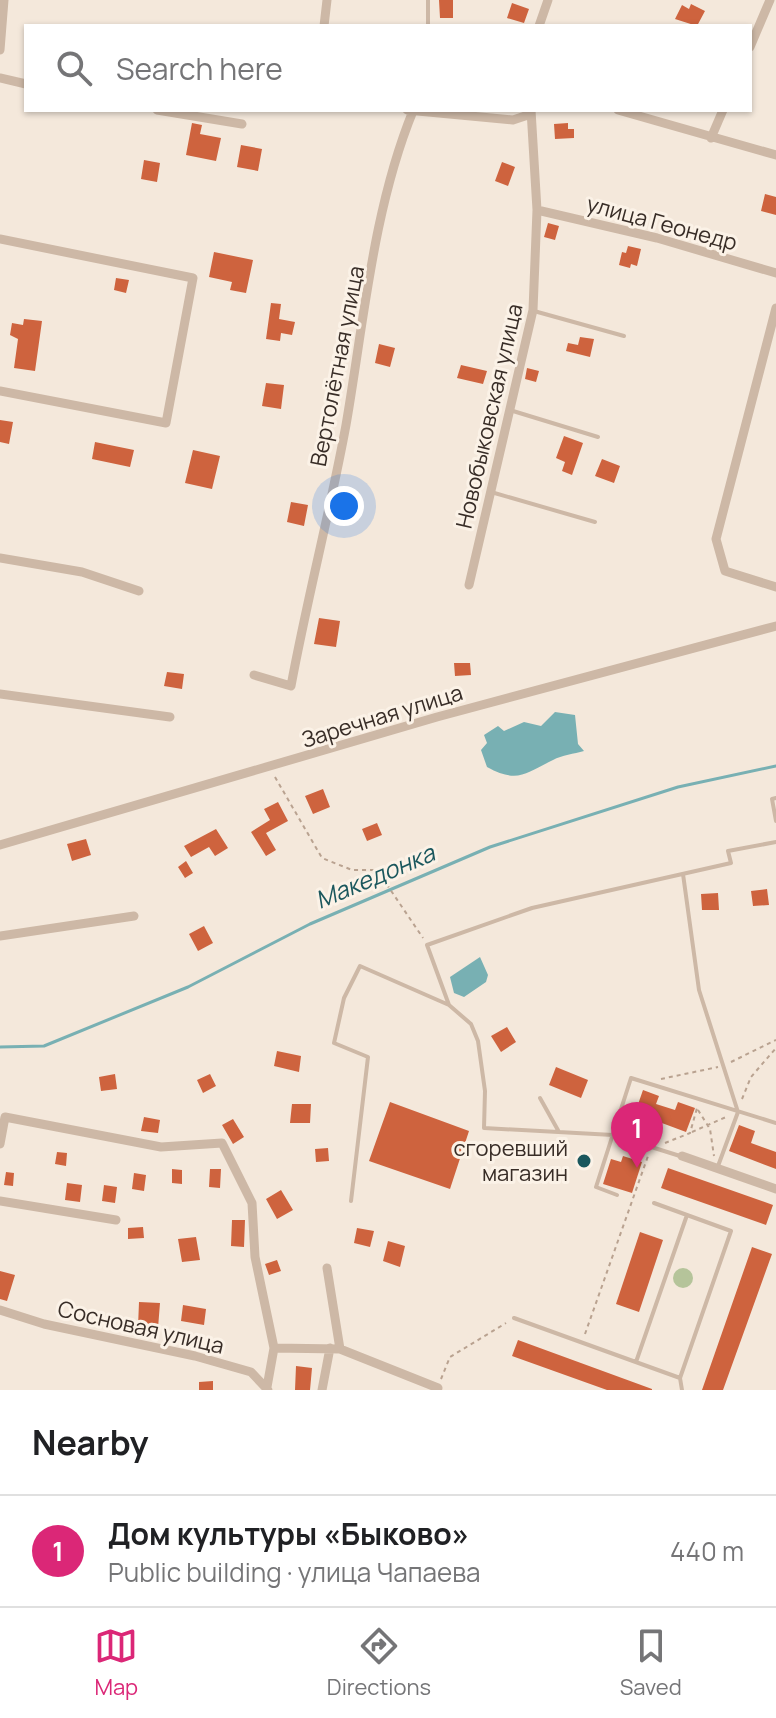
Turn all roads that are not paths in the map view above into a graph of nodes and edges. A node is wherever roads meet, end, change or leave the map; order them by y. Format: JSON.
{"nodes":[{"id":1,"x":4,"y":0,"type":"edge"},
{"id":2,"x":327,"y":0,"type":"edge"},
{"id":3,"x":428,"y":0,"type":"edge"},
{"id":4,"x":548,"y":0,"type":"edge"},
{"id":5,"x":770,"y":0,"type":"edge"},
{"id":6,"x":324,"y":24,"type":"edge"},
{"id":7,"x":428,"y":24,"type":"edge"},
{"id":8,"x":540,"y":24,"type":"edge"},
{"id":9,"x":752,"y":42,"type":"edge"},
{"id":10,"x":0,"y":50,"type":"edge"},
{"id":11,"x":0,"y":78,"type":"edge"},
{"id":12,"x":24,"y":84,"type":"edge"},
{"id":13,"x":169,"y":112,"type":"edge"},
{"id":14,"x":410,"y":112,"type":"edge"},
{"id":15,"x":428,"y":112,"type":"edge"},
{"id":16,"x":531,"y":112,"type":"edge"},
{"id":17,"x":625,"y":112,"type":"edge"},
{"id":18,"x":722,"y":112,"type":"edge"},
{"id":19,"x":242,"y":124,"type":"dead end"},
{"id":20,"x":711,"y":138,"type":"junction"},
{"id":21,"x":776,"y":155,"type":"edge"},
{"id":22,"x":537,"y":210,"type":"junction"},
{"id":23,"x":0,"y":239,"type":"edge"},
{"id":24,"x":776,"y":273,"type":"edge"},
{"id":25,"x":776,"y":308,"type":"edge"},
{"id":26,"x":533,"y":310,"type":"junction"},
{"id":27,"x":624,"y":336,"type":"dead end"},
{"id":28,"x":0,"y":391,"type":"edge"},
{"id":29,"x":512,"y":410,"type":"junction"},
{"id":30,"x":598,"y":437,"type":"dead end"},
{"id":31,"x":491,"y":492,"type":"junction"},
{"id":32,"x":595,"y":522,"type":"dead end"},
{"id":33,"x":0,"y":558,"type":"edge"},
{"id":34,"x":469,"y":585,"type":"dead end"},
{"id":35,"x":776,"y":587,"type":"edge"},
{"id":36,"x":139,"y":591,"type":"dead end"},
{"id":37,"x":774,"y":628,"type":"edge"},
{"id":38,"x":254,"y":675,"type":"dead end"},
{"id":39,"x":0,"y":694,"type":"edge"},
{"id":40,"x":170,"y":717,"type":"dead end"},
{"id":41,"x":776,"y":798,"type":"edge"},
{"id":42,"x":776,"y":821,"type":"edge"},
{"id":43,"x":776,"y":842,"type":"edge"},
{"id":44,"x":0,"y":845,"type":"edge"},
{"id":45,"x":683,"y":873,"type":"junction"},
{"id":46,"x":134,"y":916,"type":"dead end"},
{"id":47,"x":0,"y":936,"type":"edge"},
{"id":48,"x":449,"y":1005,"type":"junction"},
{"id":49,"x":540,"y":1098,"type":"dead end"},
{"id":50,"x":738,"y":1112,"type":"junction"},
{"id":51,"x":776,"y":1123,"type":"edge"},
{"id":52,"x":559,"y":1132,"type":"junction"},
{"id":53,"x":613,"y":1135,"type":"junction"},
{"id":54,"x":0,"y":1144,"type":"edge"},
{"id":55,"x":682,"y":1156,"type":"joint"},
{"id":56,"x":717,"y":1168,"type":"junction"},
{"id":57,"x":776,"y":1189,"type":"edge"},
{"id":58,"x":617,"y":1195,"type":"dead end"},
{"id":59,"x":0,"y":1201,"type":"edge"},
{"id":60,"x":351,"y":1201,"type":"dead end"},
{"id":61,"x":654,"y":1203,"type":"dead end"},
{"id":62,"x":687,"y":1215,"type":"junction"},
{"id":63,"x":116,"y":1220,"type":"dead end"},
{"id":64,"x":327,"y":1268,"type":"dead end"},
{"id":65,"x":0,"y":1310,"type":"edge"},
{"id":66,"x":514,"y":1318,"type":"road end"},
{"id":67,"x":274,"y":1348,"type":"junction"},
{"id":68,"x":335,"y":1349,"type":"junction"},
{"id":69,"x":636,"y":1362,"type":"junction"},
{"id":70,"x":680,"y":1378,"type":"junction"},
{"id":71,"x":438,"y":1388,"type":"edge"},
{"id":72,"x":267,"y":1389,"type":"edge"},
{"id":73,"x":322,"y":1390,"type":"edge"},
{"id":74,"x":682,"y":1390,"type":"edge"}],
"edges":[{"from":1,"to":10,"type":"street"},
{"from":2,"to":6,"type":"street"},
{"from":3,"to":7,"type":"lane"},
{"from":4,"to":8,"type":"street"},
{"from":5,"to":9,"type":"street"},
{"from":11,"to":12,"type":"street"},
{"from":13,"to":19,"type":"street"},
{"from":14,"to":38,"type":"street","name":"Вертолётная улица"},
{"from":15,"to":16,"type":"street","name":"Вертолётная улица"},
{"from":16,"to":22,"type":"street","name":"Новобыковская улица"},
{"from":17,"to":20,"type":"street"},
{"from":18,"to":20,"type":"street"},
{"from":20,"to":21,"type":"street"},
{"from":22,"to":24,"type":"street","name":"улица Геонедр"},
{"from":22,"to":26,"type":"street","name":"Новобыковская улица"},
{"from":23,"to":28,"type":"street"},
{"from":25,"to":35,"type":"street"},
{"from":26,"to":27,"type":"lane"},
{"from":26,"to":29,"type":"street","name":"Новобыковская улица"},
{"from":29,"to":30,"type":"lane"},
{"from":29,"to":31,"type":"street","name":"Новобыковская улица"},
{"from":31,"to":32,"type":"lane"},
{"from":31,"to":34,"type":"street","name":"Новобыковская улица"},
{"from":33,"to":36,"type":"street"},
{"from":37,"to":44,"type":"street","name":"Заречная улица"},
{"from":39,"to":40,"type":"street"},
{"from":41,"to":42,"type":"lane"},
{"from":43,"to":45,"type":"lane"},
{"from":45,"to":48,"type":"lane"},
{"from":45,"to":50,"type":"lane"},
{"from":46,"to":47,"type":"street"},
{"from":48,"to":52,"type":"lane"},
{"from":48,"to":60,"type":"lane"},
{"from":49,"to":52,"type":"lane"},
{"from":50,"to":51,"type":"lane"},
{"from":50,"to":53,"type":"lane"},
{"from":50,"to":56,"type":"lane"},
{"from":52,"to":53,"type":"lane"},
{"from":53,"to":55,"type":"lane"},
{"from":53,"to":58,"type":"lane"},
{"from":54,"to":67,"type":"street"},
{"from":55,"to":56,"type":"street"},
{"from":56,"to":57,"type":"street"},
{"from":59,"to":63,"type":"street"},
{"from":61,"to":62,"type":"lane"},
{"from":62,"to":69,"type":"lane"},
{"from":62,"to":70,"type":"lane"},
{"from":64,"to":68,"type":"street"},
{"from":65,"to":72,"type":"street","name":"Сосновая улица"},
{"from":66,"to":69,"type":"lane"},
{"from":67,"to":68,"type":"street"},
{"from":67,"to":72,"type":"street"},
{"from":68,"to":71,"type":"street"},
{"from":68,"to":73,"type":"street"},
{"from":69,"to":70,"type":"lane"},
{"from":70,"to":74,"type":"lane"}]}
